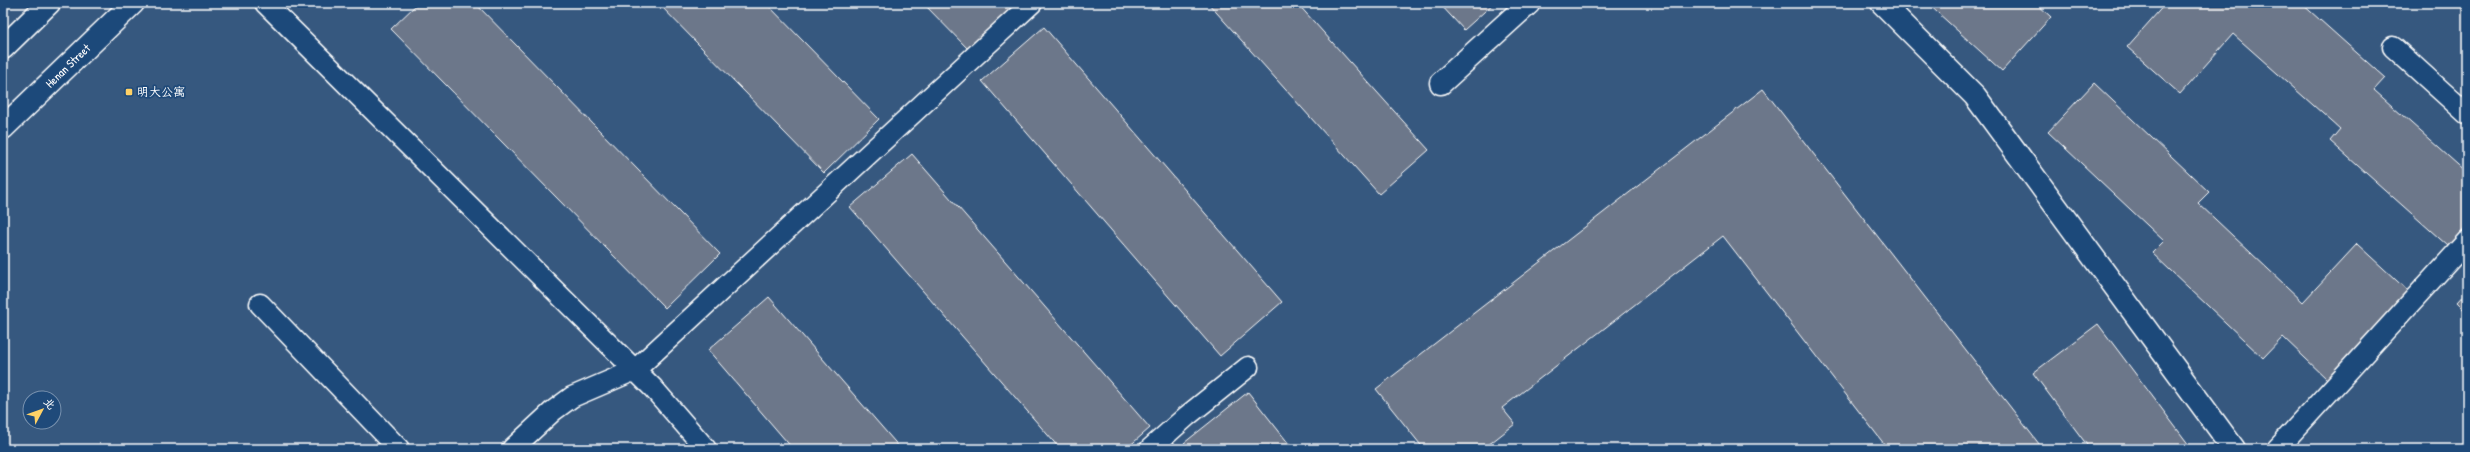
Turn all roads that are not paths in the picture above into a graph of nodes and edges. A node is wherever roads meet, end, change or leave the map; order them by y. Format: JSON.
{"nodes":[{"id":1,"x":50,"y":3,"type":"edge"},
{"id":2,"x":133,"y":3,"type":"edge"},
{"id":3,"x":265,"y":3,"type":"edge"},
{"id":4,"x":1032,"y":3,"type":"edge"},
{"id":5,"x":1529,"y":3,"type":"edge"},
{"id":6,"x":1882,"y":3,"type":"edge"},
{"id":7,"x":2393,"y":47,"type":"dead end"},
{"id":8,"x":3,"y":48,"type":"edge"},
{"id":9,"x":1441,"y":83,"type":"dead end"},
{"id":10,"x":2467,"y":114,"type":"edge"},
{"id":11,"x":3,"y":128,"type":"edge"},
{"id":12,"x":2467,"y":241,"type":"edge"},
{"id":13,"x":260,"y":304,"type":"dead end"},
{"id":14,"x":1248,"y":367,"type":"dead end"},
{"id":15,"x":635,"y":370,"type":"junction"},
{"id":16,"x":399,"y":449,"type":"edge"},
{"id":17,"x":512,"y":449,"type":"edge"},
{"id":18,"x":706,"y":449,"type":"edge"},
{"id":19,"x":1150,"y":449,"type":"edge"},
{"id":20,"x":2234,"y":449,"type":"edge"},
{"id":21,"x":2278,"y":449,"type":"edge"}],
"edges":[{"from":1,"to":8,"type":"street"},
{"from":2,"to":11,"type":"street","name":"Henan Street"},
{"from":3,"to":15,"type":"lane"},
{"from":4,"to":15,"type":"lane"},
{"from":5,"to":9,"type":"street"},
{"from":6,"to":20,"type":"street"},
{"from":7,"to":10,"type":"lane"},
{"from":12,"to":21,"type":"lane"},
{"from":13,"to":16,"type":"lane"},
{"from":14,"to":19,"type":"lane"},
{"from":15,"to":17,"type":"lane"},
{"from":15,"to":18,"type":"lane"}]}
